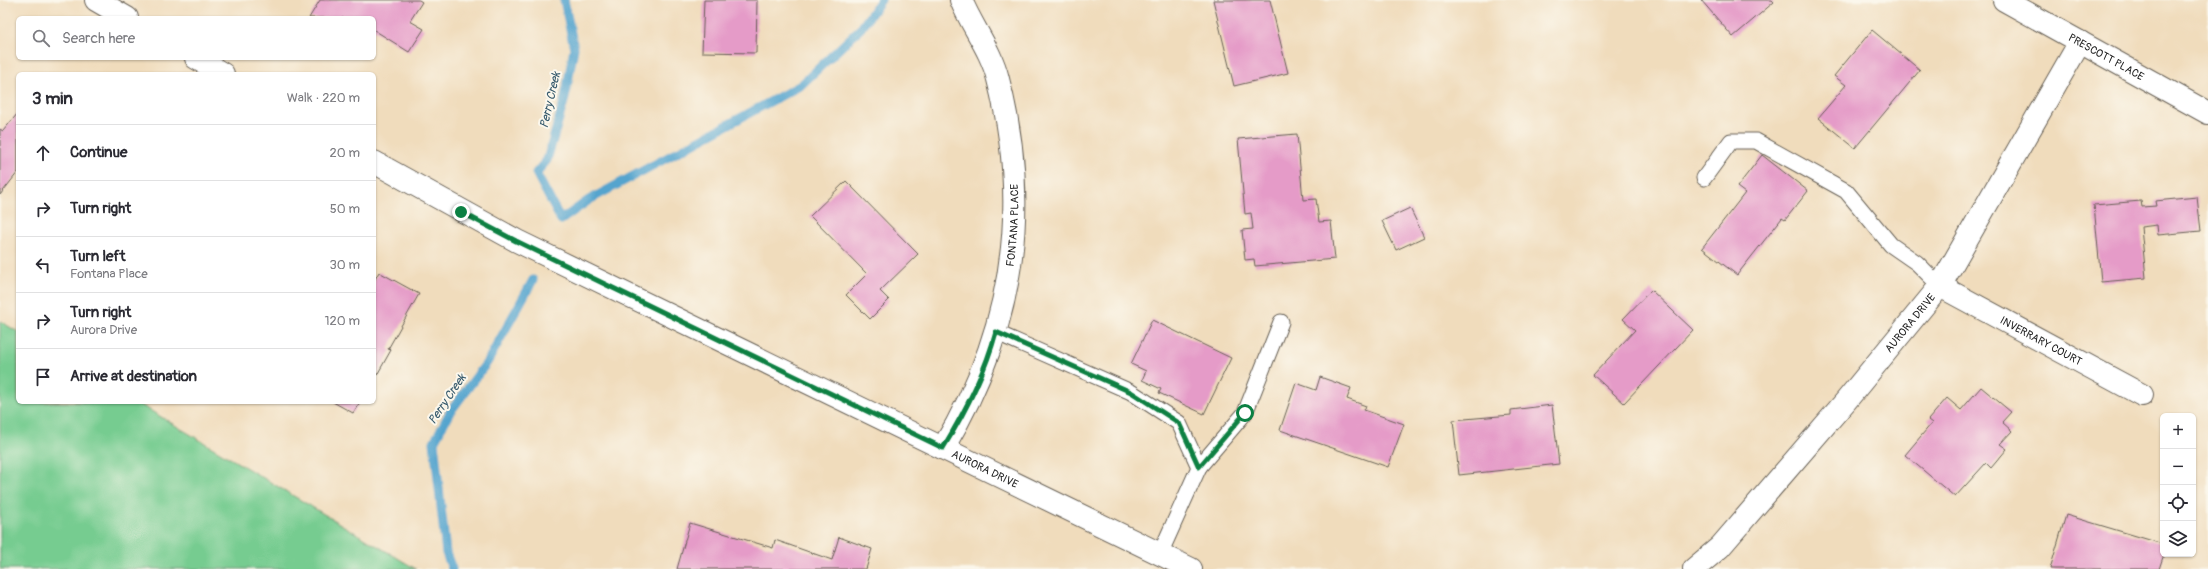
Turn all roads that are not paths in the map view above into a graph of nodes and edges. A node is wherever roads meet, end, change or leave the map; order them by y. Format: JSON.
{"nodes":[{"id":1,"x":96,"y":0,"type":"edge"},
{"id":2,"x":961,"y":0,"type":"edge"},
{"id":3,"x":2004,"y":0,"type":"edge"},
{"id":4,"x":124,"y":16,"type":"edge"},
{"id":5,"x":2080,"y":42,"type":"junction"},
{"id":6,"x":199,"y":60,"type":"edge"},
{"id":7,"x":220,"y":72,"type":"edge"},
{"id":8,"x":2208,"y":113,"type":"edge"},
{"id":9,"x":376,"y":163,"type":"edge"},
{"id":10,"x":1704,"y":178,"type":"dead end"},
{"id":11,"x":1940,"y":286,"type":"junction"},
{"id":12,"x":1281,"y":322,"type":"dead end"},
{"id":13,"x":996,"y":332,"type":"junction"},
{"id":14,"x":2142,"y":395,"type":"dead end"},
{"id":15,"x":943,"y":448,"type":"junction"},
{"id":16,"x":1199,"y":467,"type":"junction"},
{"id":17,"x":1160,"y":554,"type":"junction"},
{"id":18,"x":1191,"y":569,"type":"edge"},
{"id":19,"x":1694,"y":569,"type":"edge"}],
"edges":[{"from":1,"to":4,"type":"street"},
{"from":2,"to":13,"type":"street","name":"FONTANA PLACE"},
{"from":3,"to":5,"type":"street","name":"PRESCOTT PLACE"},
{"from":5,"to":8,"type":"street","name":"PRESCOTT PLACE"},
{"from":5,"to":11,"type":"street","name":"AURORA DRIVE"},
{"from":6,"to":7,"type":"street"},
{"from":9,"to":15,"type":"street","name":"AURORA DRIVE"},
{"from":10,"to":11,"type":"lane"},
{"from":11,"to":14,"type":"street","name":"INVERRARY COURT"},
{"from":11,"to":19,"type":"street","name":"AURORA DRIVE"},
{"from":12,"to":16,"type":"lane"},
{"from":13,"to":15,"type":"street","name":"FONTANA PLACE"},
{"from":13,"to":16,"type":"lane"},
{"from":15,"to":17,"type":"street","name":"AURORA DRIVE"},
{"from":16,"to":17,"type":"lane"},
{"from":17,"to":18,"type":"street","name":"AURORA DRIVE"}]}
